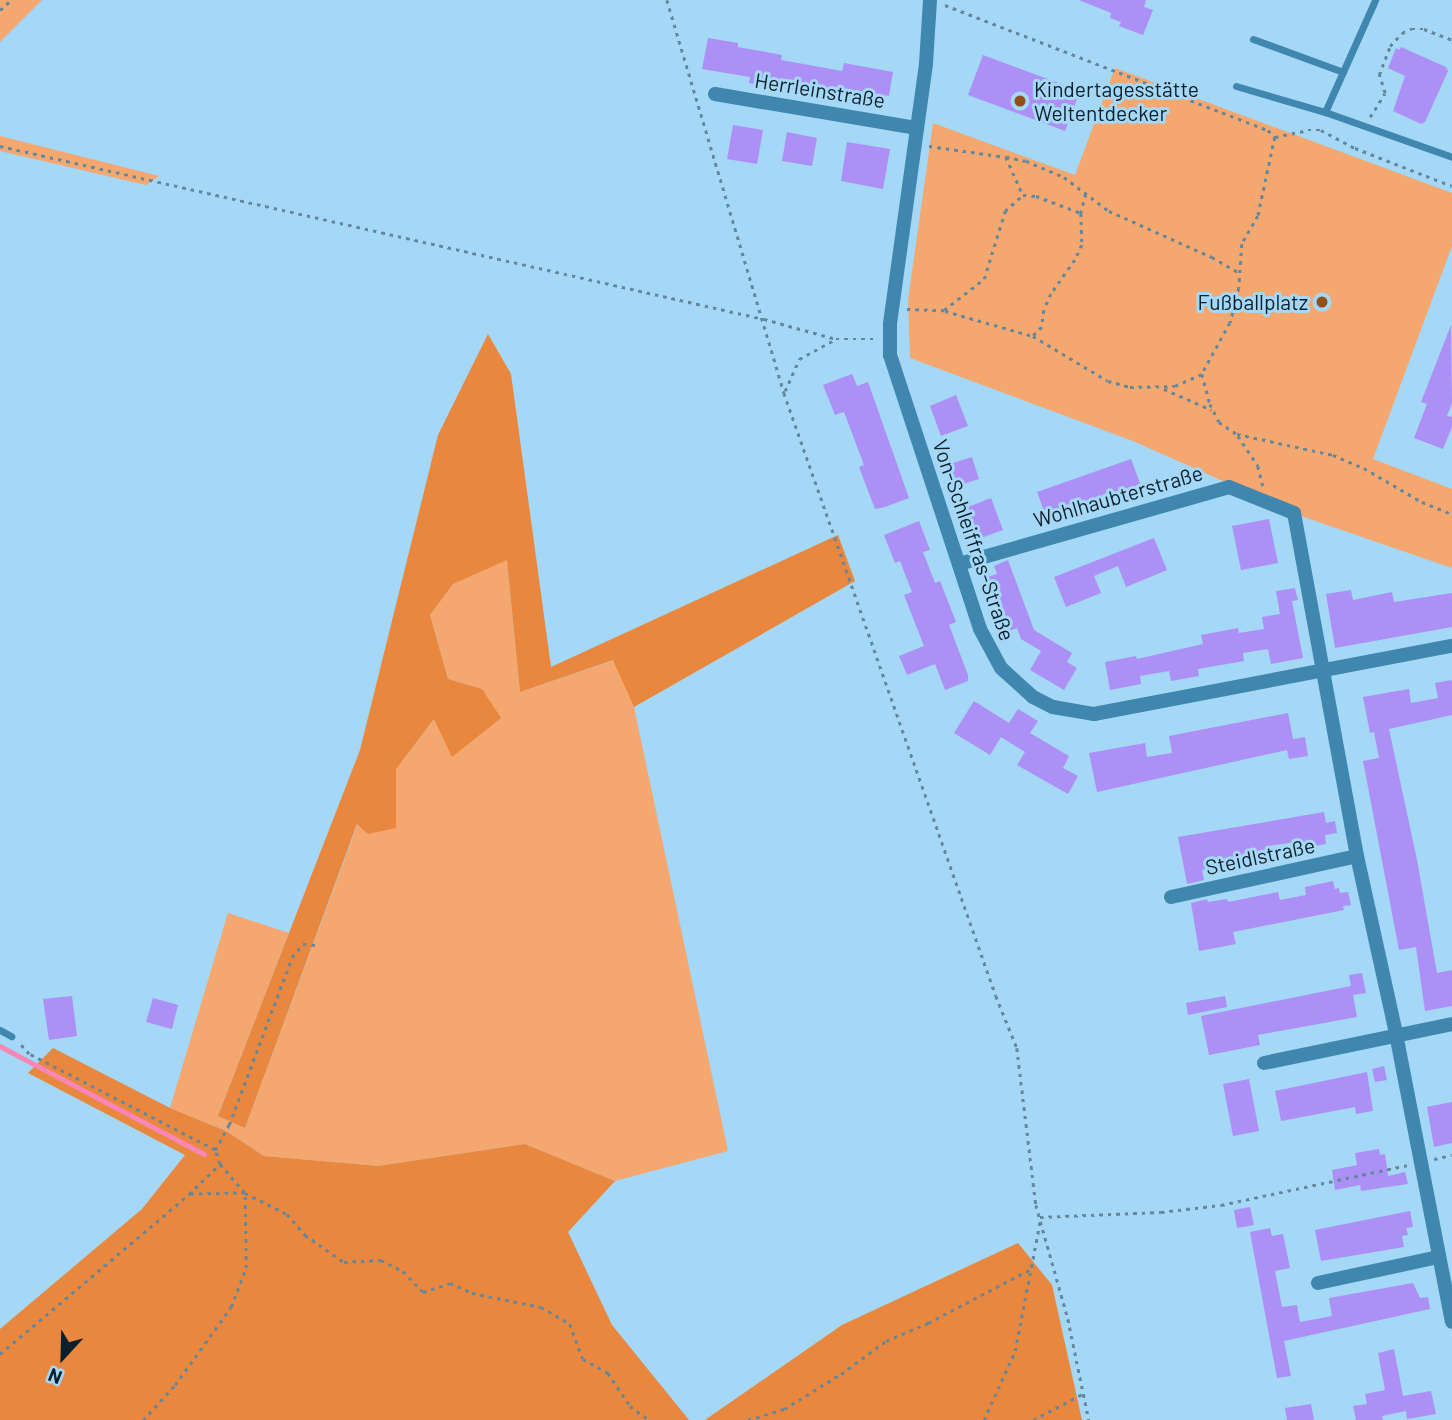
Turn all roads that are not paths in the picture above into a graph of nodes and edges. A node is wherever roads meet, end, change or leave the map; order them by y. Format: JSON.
{"nodes":[{"id":1,"x":930,"y":0,"type":"edge"},
{"id":2,"x":1375,"y":0,"type":"edge"},
{"id":3,"x":1253,"y":39,"type":"dead end"},
{"id":4,"x":1343,"y":72,"type":"junction"},
{"id":5,"x":1236,"y":86,"type":"dead end"},
{"id":6,"x":715,"y":94,"type":"dead end"},
{"id":7,"x":1325,"y":112,"type":"junction"},
{"id":8,"x":917,"y":128,"type":"junction"},
{"id":9,"x":1452,"y":157,"type":"edge"},
{"id":10,"x":958,"y":564,"type":"junction"},
{"id":11,"x":1452,"y":646,"type":"edge"},
{"id":12,"x":1325,"y":671,"type":"junction"},
{"id":13,"x":1357,"y":856,"type":"junction"},
{"id":14,"x":1171,"y":897,"type":"dead end"},
{"id":15,"x":1452,"y":1024,"type":"edge"},
{"id":16,"x":0,"y":1030,"type":"edge"},
{"id":17,"x":1396,"y":1034,"type":"junction"},
{"id":18,"x":11,"y":1036,"type":"road end"},
{"id":19,"x":1264,"y":1063,"type":"dead end"},
{"id":20,"x":1438,"y":1257,"type":"junction"},
{"id":21,"x":1318,"y":1283,"type":"dead end"},
{"id":22,"x":1452,"y":1322,"type":"edge"}],
"edges":[{"from":1,"to":8,"type":"street","name":"Von-Schleiffras-Straße"},
{"from":2,"to":4,"type":"lane"},
{"from":3,"to":4,"type":"lane"},
{"from":4,"to":7,"type":"lane"},
{"from":5,"to":7,"type":"lane"},
{"from":6,"to":8,"type":"street","name":"Herrleinstraße"},
{"from":7,"to":9,"type":"lane"},
{"from":8,"to":10,"type":"street","name":"Von-Schleiffras-Straße"},
{"from":10,"to":12,"type":"street","name":"Von-Schleiffras-Straße"},
{"from":10,"to":12,"type":"street","name":"Wohlhaubterstraße"},
{"from":11,"to":12,"type":"street","name":"Von-Schleiffras-Straße"},
{"from":12,"to":13,"type":"street"},
{"from":13,"to":14,"type":"street","name":"Steidlstraße"},
{"from":13,"to":17,"type":"street"},
{"from":15,"to":17,"type":"street"},
{"from":16,"to":18,"type":"lane"},
{"from":17,"to":19,"type":"street"},
{"from":17,"to":20,"type":"street"},
{"from":20,"to":21,"type":"street"},
{"from":20,"to":22,"type":"street"}]}
